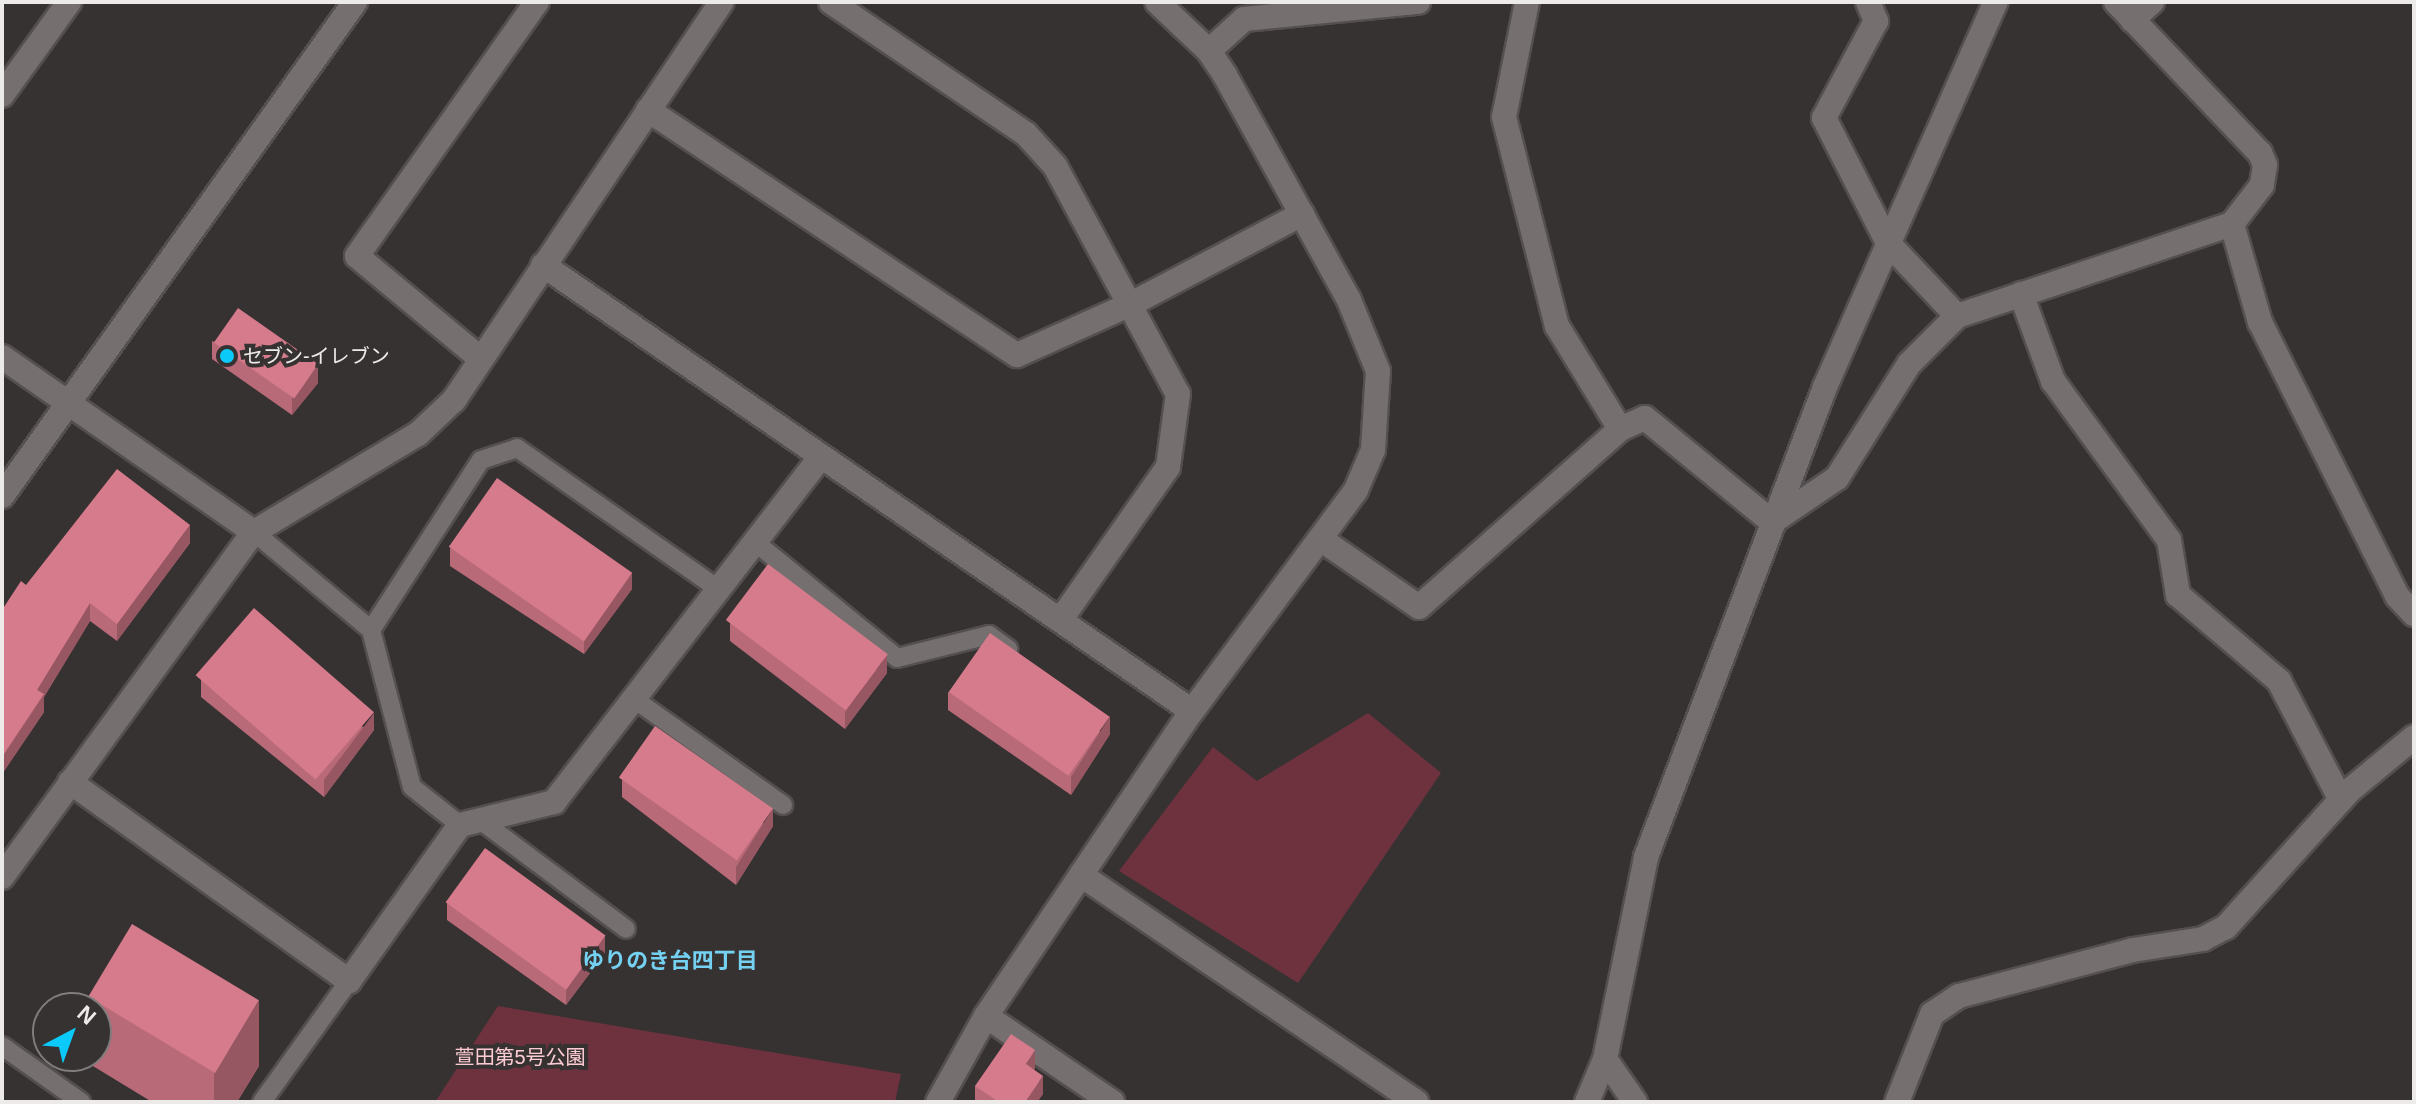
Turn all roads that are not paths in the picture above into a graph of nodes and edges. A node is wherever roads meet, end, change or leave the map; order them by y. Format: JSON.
{"nodes":[{"id":1,"x":69,"y":2,"type":"edge"},
{"id":2,"x":355,"y":2,"type":"edge"},
{"id":3,"x":537,"y":2,"type":"edge"},
{"id":4,"x":721,"y":2,"type":"edge"},
{"id":5,"x":831,"y":2,"type":"edge"},
{"id":6,"x":1157,"y":2,"type":"edge"},
{"id":7,"x":1418,"y":2,"type":"edge"},
{"id":8,"x":1527,"y":2,"type":"edge"},
{"id":9,"x":1868,"y":2,"type":"edge"},
{"id":10,"x":1996,"y":2,"type":"edge"},
{"id":11,"x":2116,"y":2,"type":"edge"},
{"id":12,"x":2152,"y":2,"type":"edge"},
{"id":13,"x":1251,"y":10,"type":"edge"},
{"id":14,"x":2132,"y":20,"type":"junction"},
{"id":15,"x":1209,"y":51,"type":"junction"},
{"id":16,"x":2,"y":95,"type":"edge"},
{"id":17,"x":648,"y":110,"type":"junction"},
{"id":18,"x":1302,"y":214,"type":"junction"},
{"id":19,"x":2232,"y":224,"type":"junction"},
{"id":20,"x":1888,"y":243,"type":"junction"},
{"id":21,"x":543,"y":265,"type":"junction"},
{"id":22,"x":2021,"y":294,"type":"junction"},
{"id":23,"x":1133,"y":303,"type":"junction"},
{"id":24,"x":1957,"y":316,"type":"junction"},
{"id":25,"x":2,"y":357,"type":"edge"},
{"id":26,"x":481,"y":359,"type":"junction"},
{"id":27,"x":67,"y":404,"type":"junction"},
{"id":28,"x":1620,"y":429,"type":"junction"},
{"id":29,"x":820,"y":458,"type":"junction"},
{"id":30,"x":2,"y":496,"type":"edge"},
{"id":31,"x":1772,"y":522,"type":"junction"},
{"id":32,"x":254,"y":532,"type":"junction"},
{"id":33,"x":1322,"y":540,"type":"junction"},
{"id":34,"x":755,"y":542,"type":"junction"},
{"id":35,"x":718,"y":589,"type":"junction"},
{"id":36,"x":2414,"y":614,"type":"edge"},
{"id":37,"x":1061,"y":619,"type":"junction"},
{"id":38,"x":371,"y":630,"type":"junction"},
{"id":39,"x":1023,"y":660,"type":"edge"},
{"id":40,"x":634,"y":699,"type":"junction"},
{"id":41,"x":1192,"y":711,"type":"junction"},
{"id":42,"x":2414,"y":737,"type":"edge"},
{"id":43,"x":70,"y":782,"type":"junction"},
{"id":44,"x":2341,"y":800,"type":"junction"},
{"id":45,"x":783,"y":805,"type":"dead end"},
{"id":46,"x":470,"y":822,"type":"junction"},
{"id":47,"x":1081,"y":875,"type":"junction"},
{"id":48,"x":2,"y":877,"type":"edge"},
{"id":49,"x":626,"y":929,"type":"dead end"},
{"id":50,"x":349,"y":981,"type":"junction"},
{"id":51,"x":986,"y":1016,"type":"junction"},
{"id":52,"x":2,"y":1046,"type":"edge"},
{"id":53,"x":1605,"y":1059,"type":"junction"},
{"id":54,"x":81,"y":1102,"type":"edge"},
{"id":55,"x":262,"y":1102,"type":"edge"},
{"id":56,"x":938,"y":1102,"type":"edge"},
{"id":57,"x":1112,"y":1102,"type":"edge"},
{"id":58,"x":1416,"y":1102,"type":"edge"},
{"id":59,"x":1587,"y":1102,"type":"edge"},
{"id":60,"x":1635,"y":1102,"type":"edge"},
{"id":61,"x":1897,"y":1102,"type":"edge"}],
"edges":[{"from":1,"to":16,"type":"street"},
{"from":2,"to":27,"type":"street"},
{"from":3,"to":26,"type":"street"},
{"from":4,"to":17,"type":"street"},
{"from":5,"to":23,"type":"street"},
{"from":6,"to":15,"type":"street"},
{"from":7,"to":13,"type":"street"},
{"from":8,"to":28,"type":"street"},
{"from":9,"to":20,"type":"street"},
{"from":10,"to":20,"type":"street"},
{"from":11,"to":14,"type":"street"},
{"from":12,"to":14,"type":"street"},
{"from":13,"to":15,"type":"street"},
{"from":14,"to":19,"type":"street"},
{"from":15,"to":18,"type":"street"},
{"from":17,"to":21,"type":"street"},
{"from":17,"to":23,"type":"street"},
{"from":18,"to":23,"type":"street"},
{"from":18,"to":33,"type":"street"},
{"from":19,"to":22,"type":"street"},
{"from":19,"to":36,"type":"street"},
{"from":20,"to":24,"type":"street"},
{"from":20,"to":31,"type":"street"},
{"from":21,"to":26,"type":"street"},
{"from":21,"to":29,"type":"street"},
{"from":22,"to":24,"type":"street"},
{"from":22,"to":44,"type":"street"},
{"from":23,"to":37,"type":"street"},
{"from":24,"to":31,"type":"street"},
{"from":25,"to":27,"type":"street"},
{"from":26,"to":32,"type":"street"},
{"from":27,"to":30,"type":"street"},
{"from":27,"to":32,"type":"street"},
{"from":28,"to":31,"type":"street"},
{"from":28,"to":33,"type":"street"},
{"from":29,"to":34,"type":"street"},
{"from":29,"to":37,"type":"street"},
{"from":31,"to":53,"type":"street"},
{"from":32,"to":38,"type":"lane"},
{"from":32,"to":43,"type":"street"},
{"from":33,"to":41,"type":"street"},
{"from":34,"to":35,"type":"street"},
{"from":34,"to":39,"type":"lane"},
{"from":35,"to":38,"type":"lane"},
{"from":35,"to":40,"type":"street"},
{"from":37,"to":41,"type":"street"},
{"from":38,"to":46,"type":"lane"},
{"from":40,"to":45,"type":"lane"},
{"from":40,"to":46,"type":"street"},
{"from":41,"to":47,"type":"street"},
{"from":42,"to":44,"type":"street"},
{"from":43,"to":48,"type":"street"},
{"from":43,"to":50,"type":"street"},
{"from":44,"to":61,"type":"street"},
{"from":46,"to":49,"type":"lane"},
{"from":46,"to":50,"type":"street"},
{"from":47,"to":51,"type":"street"},
{"from":47,"to":58,"type":"street"},
{"from":50,"to":55,"type":"lane"},
{"from":51,"to":56,"type":"street"},
{"from":51,"to":57,"type":"street"},
{"from":52,"to":54,"type":"lane"},
{"from":53,"to":59,"type":"street"},
{"from":53,"to":60,"type":"street"}]}
